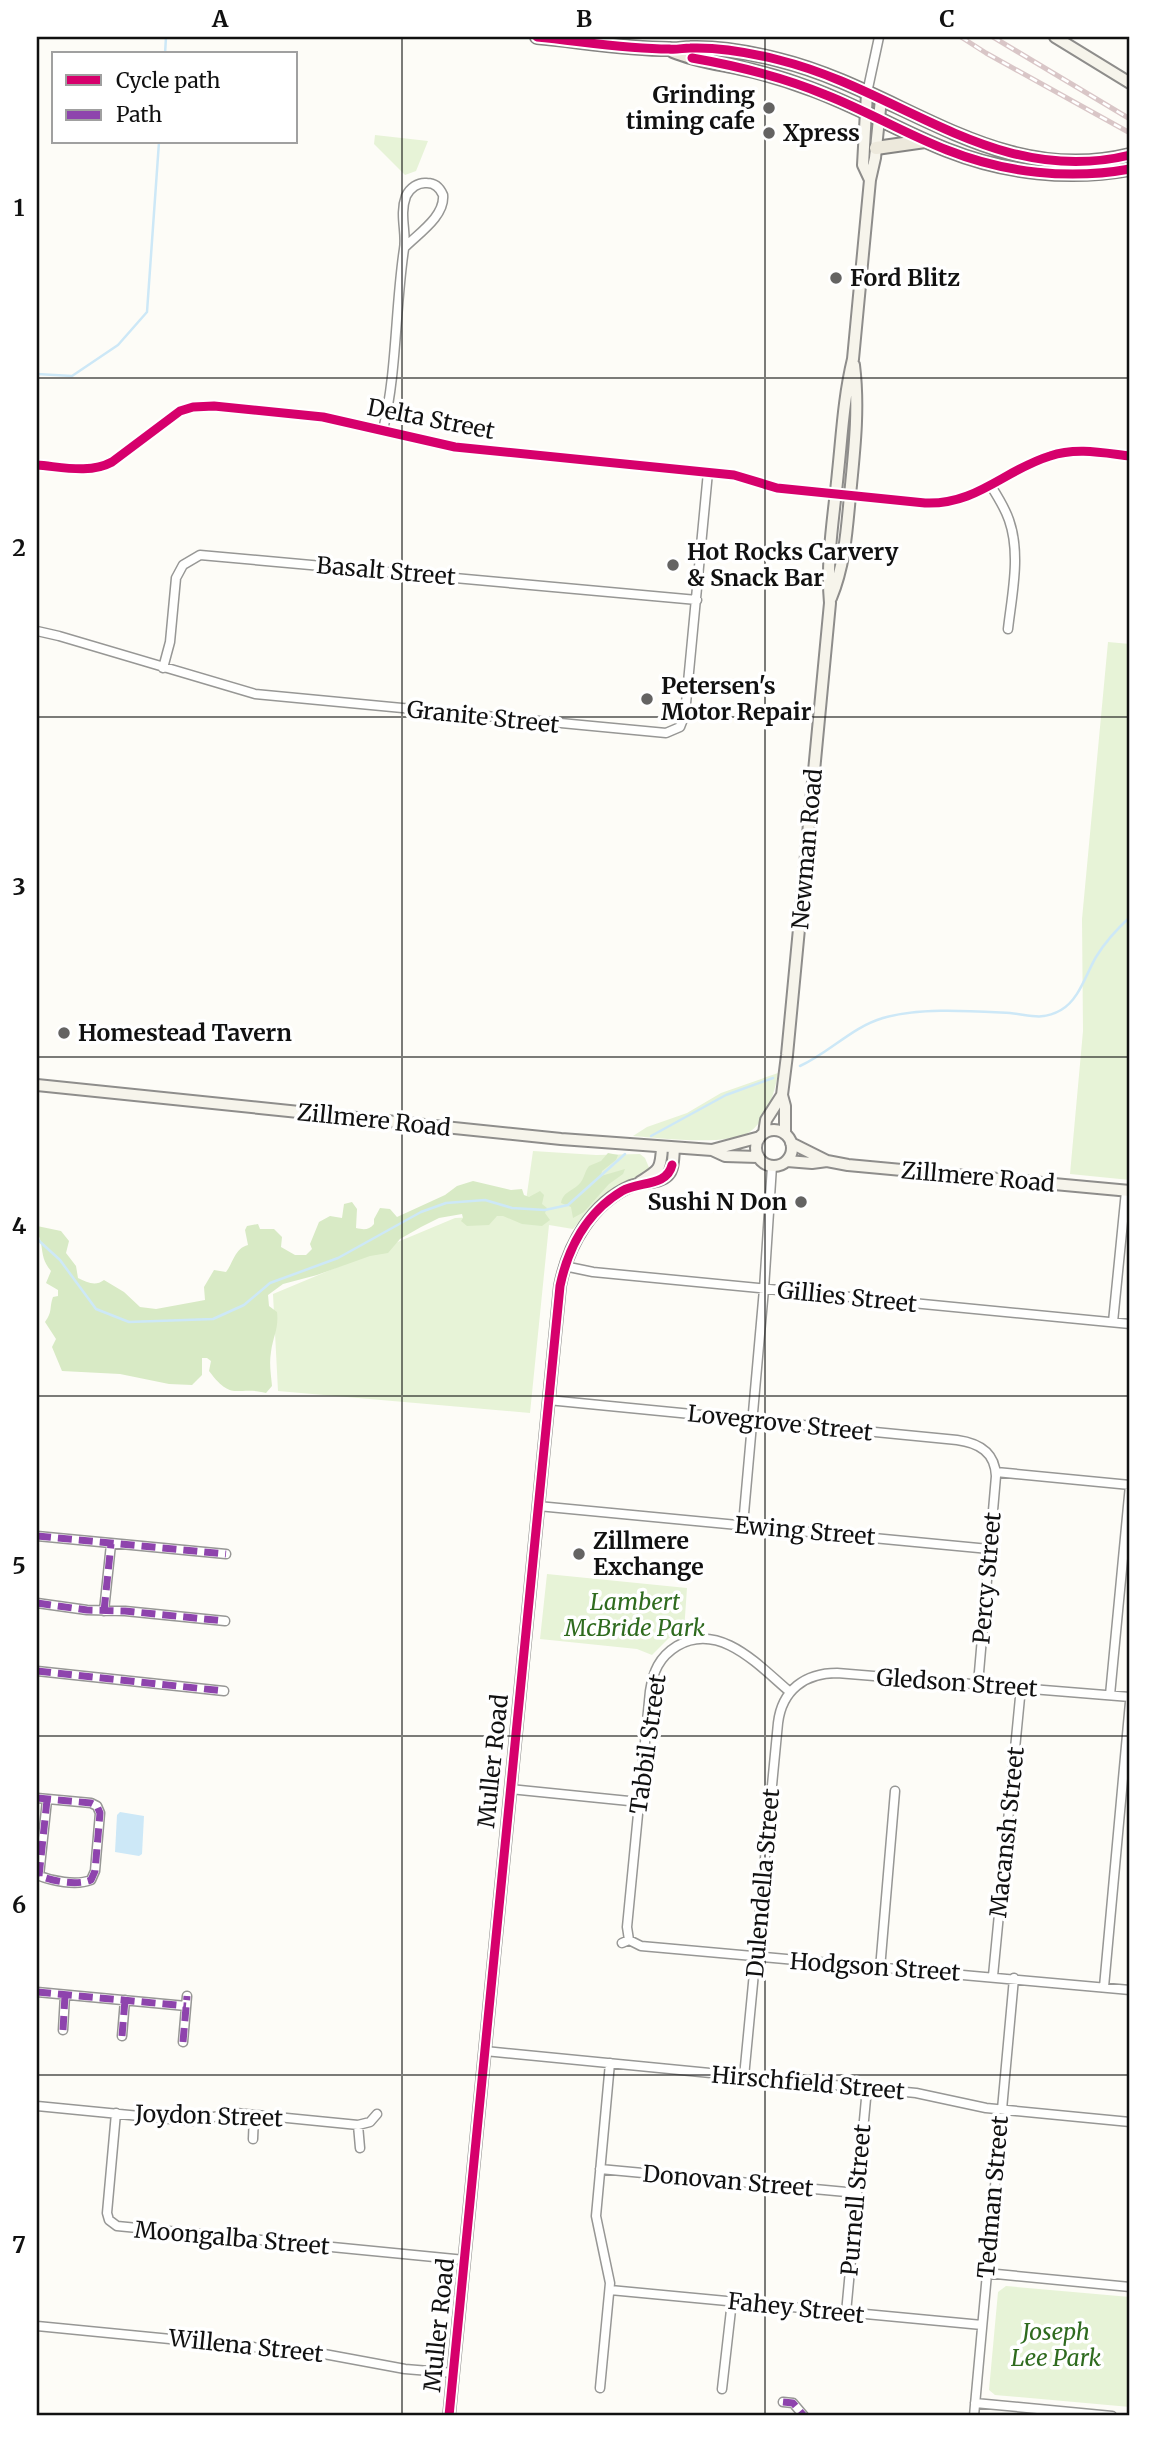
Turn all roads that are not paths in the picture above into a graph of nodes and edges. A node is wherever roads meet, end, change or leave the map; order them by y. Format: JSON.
{"nodes":[{"id":1,"x":537,"y":37,"type":"edge"},
{"id":2,"x":879,"y":37,"type":"edge"},
{"id":3,"x":1055,"y":37,"type":"edge"},
{"id":4,"x":669,"y":50,"type":"junction"},
{"id":5,"x":1130,"y":83,"type":"edge"},
{"id":6,"x":867,"y":93,"type":"junction"},
{"id":7,"x":881,"y":99,"type":"junction"},
{"id":8,"x":865,"y":113,"type":"junction"},
{"id":9,"x":878,"y":119,"type":"junction"},
{"id":10,"x":926,"y":141,"type":"junction"},
{"id":11,"x":876,"y":148,"type":"junction"},
{"id":12,"x":1126,"y":156,"type":"edge"},
{"id":13,"x":1130,"y":169,"type":"edge"},
{"id":14,"x":870,"y":180,"type":"junction"},
{"id":15,"x":405,"y":247,"type":"junction"},
{"id":16,"x":853,"y":359,"type":"junction"},
{"id":17,"x":383,"y":430,"type":"junction"},
{"id":18,"x":1130,"y":456,"type":"edge"},
{"id":19,"x":37,"y":465,"type":"edge"},
{"id":20,"x":708,"y":472,"type":"junction"},
{"id":21,"x":991,"y":486,"type":"junction"},
{"id":22,"x":836,"y":494,"type":"junction"},
{"id":23,"x":850,"y":495,"type":"junction"},
{"id":24,"x":696,"y":600,"type":"junction"},
{"id":25,"x":830,"y":603,"type":"junction"},
{"id":26,"x":1008,"y":629,"type":"dead end"},
{"id":27,"x":37,"y":631,"type":"edge"},
{"id":28,"x":163,"y":668,"type":"junction"},
{"id":29,"x":37,"y":1085,"type":"edge"},
{"id":30,"x":782,"y":1095,"type":"junction"},
{"id":31,"x":762,"y":1135,"type":"junction"},
{"id":32,"x":788,"y":1139,"type":"junction"},
{"id":33,"x":668,"y":1148,"type":"junction"},
{"id":34,"x":712,"y":1150,"type":"junction"},
{"id":35,"x":758,"y":1157,"type":"junction"},
{"id":36,"x":787,"y":1161,"type":"junction"},
{"id":37,"x":827,"y":1161,"type":"junction"},
{"id":38,"x":772,"y":1166,"type":"junction"},
{"id":39,"x":1128,"y":1191,"type":"edge"},
{"id":40,"x":564,"y":1266,"type":"junction"},
{"id":41,"x":764,"y":1289,"type":"junction"},
{"id":42,"x":1113,"y":1322,"type":"junction"},
{"id":43,"x":1130,"y":1324,"type":"edge"},
{"id":44,"x":548,"y":1400,"type":"junction"},
{"id":45,"x":752,"y":1420,"type":"junction"},
{"id":46,"x":996,"y":1472,"type":"junction"},
{"id":47,"x":1130,"y":1485,"type":"edge"},
{"id":48,"x":538,"y":1506,"type":"junction"},
{"id":49,"x":743,"y":1525,"type":"junction"},
{"id":50,"x":37,"y":1536,"type":"edge"},
{"id":51,"x":110,"y":1544,"type":"junction"},
{"id":52,"x":989,"y":1549,"type":"junction"},
{"id":53,"x":226,"y":1554,"type":"dead end"},
{"id":54,"x":37,"y":1603,"type":"edge"},
{"id":55,"x":104,"y":1611,"type":"junction"},
{"id":56,"x":225,"y":1621,"type":"dead end"},
{"id":57,"x":37,"y":1671,"type":"edge"},
{"id":58,"x":978,"y":1684,"type":"junction"},
{"id":59,"x":1021,"y":1687,"type":"junction"},
{"id":60,"x":224,"y":1692,"type":"dead end"},
{"id":61,"x":790,"y":1692,"type":"junction"},
{"id":62,"x":1110,"y":1695,"type":"junction"},
{"id":63,"x":1130,"y":1700,"type":"edge"},
{"id":64,"x":510,"y":1789,"type":"junction"},
{"id":65,"x":895,"y":1791,"type":"dead end"},
{"id":66,"x":37,"y":1798,"type":"edge"},
{"id":67,"x":47,"y":1801,"type":"junction"},
{"id":68,"x":639,"y":1802,"type":"junction"},
{"id":69,"x":38,"y":1876,"type":"edge"},
{"id":70,"x":626,"y":1941,"type":"joint"},
{"id":71,"x":755,"y":1957,"type":"junction"},
{"id":72,"x":880,"y":1969,"type":"junction"},
{"id":73,"x":993,"y":1976,"type":"junction"},
{"id":74,"x":1014,"y":1978,"type":"junction"},
{"id":75,"x":1104,"y":1987,"type":"junction"},
{"id":76,"x":1130,"y":1990,"type":"edge"},
{"id":77,"x":37,"y":1992,"type":"edge"},
{"id":78,"x":65,"y":1995,"type":"junction"},
{"id":79,"x":125,"y":2000,"type":"junction"},
{"id":80,"x":63,"y":2030,"type":"dead end"},
{"id":81,"x":122,"y":2036,"type":"dead end"},
{"id":82,"x":183,"y":2042,"type":"dead end"},
{"id":83,"x":485,"y":2051,"type":"junction"},
{"id":84,"x":610,"y":2063,"type":"junction"},
{"id":85,"x":744,"y":2077,"type":"junction"},
{"id":86,"x":867,"y":2088,"type":"junction"},
{"id":87,"x":37,"y":2106,"type":"edge"},
{"id":88,"x":1002,"y":2109,"type":"junction"},
{"id":89,"x":116,"y":2113,"type":"junction"},
{"id":90,"x":377,"y":2114,"type":"dead end"},
{"id":91,"x":254,"y":2115,"type":"junction"},
{"id":92,"x":1130,"y":2122,"type":"edge"},
{"id":93,"x":358,"y":2125,"type":"junction"},
{"id":94,"x":253,"y":2139,"type":"dead end"},
{"id":95,"x":360,"y":2148,"type":"dead end"},
{"id":96,"x":600,"y":2169,"type":"junction"},
{"id":97,"x":857,"y":2193,"type":"junction"},
{"id":98,"x":465,"y":2260,"type":"junction"},
{"id":99,"x":986,"y":2273,"type":"junction"},
{"id":100,"x":1130,"y":2287,"type":"edge"},
{"id":101,"x":610,"y":2290,"type":"junction"},
{"id":102,"x":732,"y":2301,"type":"junction"},
{"id":103,"x":846,"y":2312,"type":"junction"},
{"id":104,"x":982,"y":2325,"type":"junction"},
{"id":105,"x":37,"y":2326,"type":"edge"},
{"id":106,"x":454,"y":2373,"type":"junction"},
{"id":107,"x":600,"y":2388,"type":"dead end"},
{"id":108,"x":722,"y":2389,"type":"dead end"},
{"id":109,"x":783,"y":2402,"type":"dead end"},
{"id":110,"x":975,"y":2403,"type":"junction"},
{"id":111,"x":449,"y":2416,"type":"edge"},
{"id":112,"x":804,"y":2416,"type":"edge"},
{"id":113,"x":974,"y":2416,"type":"edge"},
{"id":114,"x":1112,"y":2416,"type":"edge"}],
"edges":[{"from":1,"to":4,"type":"main road"},
{"from":2,"to":6,"type":"street","name":"Newman Road"},
{"from":3,"to":5,"type":"main road"},
{"from":4,"to":6,"type":"main road"},
{"from":4,"to":8,"type":"main road"},
{"from":6,"to":7,"type":"main road"},
{"from":6,"to":8,"type":"main road","name":"Newman Road"},
{"from":7,"to":9,"type":"main road","name":"Newman Road"},
{"from":7,"to":12,"type":"main road"},
{"from":8,"to":9,"type":"main road"},
{"from":8,"to":14,"type":"main road","name":"Newman Road"},
{"from":9,"to":10,"type":"main road"},
{"from":9,"to":11,"type":"main road","name":"Newman Road"},
{"from":10,"to":11,"type":"main road"},
{"from":10,"to":13,"type":"main road"},
{"from":11,"to":14,"type":"main road","name":"Newman Road"},
{"from":14,"to":16,"type":"main road","name":"Newman Road"},
{"from":15,"to":15,"type":"street"},
{"from":15,"to":17,"type":"street"},
{"from":16,"to":22,"type":"main road","name":"Newman Road"},
{"from":16,"to":23,"type":"main road","name":"Newman Road"},
{"from":17,"to":19,"type":"street","name":"Delta Street"},
{"from":17,"to":20,"type":"street","name":"Delta Street"},
{"from":18,"to":21,"type":"street","name":"Delta Street"},
{"from":20,"to":22,"type":"street","name":"Delta Street"},
{"from":20,"to":24,"type":"street","name":"Granite Street"},
{"from":21,"to":23,"type":"street","name":"Delta Street"},
{"from":21,"to":26,"type":"street"},
{"from":22,"to":23,"type":"street","name":"Delta Street"},
{"from":22,"to":25,"type":"main road","name":"Newman Road"},
{"from":23,"to":25,"type":"main road","name":"Newman Road"},
{"from":24,"to":28,"type":"street","name":"Basalt Street"},
{"from":24,"to":28,"type":"street","name":"Granite Street"},
{"from":25,"to":30,"type":"main road","name":"Newman Road"},
{"from":27,"to":28,"type":"street","name":"Granite Street"},
{"from":29,"to":33,"type":"main road","name":"Zillmere Road"},
{"from":30,"to":31,"type":"main road","name":"Newman Road"},
{"from":30,"to":32,"type":"main road","name":"Newman Road"},
{"from":31,"to":32,"type":"main road"},
{"from":31,"to":34,"type":"main road","name":"Zillmere Road"},
{"from":31,"to":35,"type":"main road"},
{"from":32,"to":36,"type":"main road"},
{"from":32,"to":37,"type":"main road","name":"Zillmere Road"},
{"from":33,"to":34,"type":"main road","name":"Zillmere Road"},
{"from":33,"to":40,"type":"main road","name":"Muller Road"},
{"from":34,"to":35,"type":"main road","name":"Zillmere Road"},
{"from":35,"to":38,"type":"main road"},
{"from":36,"to":37,"type":"main road","name":"Zillmere Road"},
{"from":36,"to":38,"type":"main road"},
{"from":37,"to":39,"type":"main road","name":"Zillmere Road"},
{"from":38,"to":41,"type":"street"},
{"from":39,"to":42,"type":"street"},
{"from":40,"to":41,"type":"street","name":"Gillies Street"},
{"from":40,"to":44,"type":"main road","name":"Muller Road"},
{"from":41,"to":42,"type":"street","name":"Gillies Street"},
{"from":41,"to":45,"type":"street"},
{"from":42,"to":43,"type":"street","name":"Gillies Street"},
{"from":44,"to":45,"type":"street","name":"Lovegrove Street"},
{"from":44,"to":48,"type":"main road","name":"Muller Road"},
{"from":45,"to":46,"type":"street","name":"Lovegrove Street"},
{"from":45,"to":49,"type":"street"},
{"from":46,"to":47,"type":"street"},
{"from":46,"to":52,"type":"street","name":"Percy Street"},
{"from":47,"to":62,"type":"street"},
{"from":48,"to":49,"type":"street","name":"Ewing Street"},
{"from":48,"to":64,"type":"main road","name":"Muller Road"},
{"from":49,"to":52,"type":"street","name":"Ewing Street"},
{"from":50,"to":51,"type":"street"},
{"from":51,"to":53,"type":"street"},
{"from":51,"to":55,"type":"street"},
{"from":52,"to":58,"type":"street","name":"Percy Street"},
{"from":54,"to":55,"type":"street"},
{"from":55,"to":56,"type":"street"},
{"from":57,"to":60,"type":"street"},
{"from":58,"to":59,"type":"street","name":"Gledson Street"},
{"from":58,"to":61,"type":"street","name":"Gledson Street"},
{"from":59,"to":62,"type":"street","name":"Gledson Street"},
{"from":59,"to":73,"type":"street","name":"Macansh Street"},
{"from":61,"to":68,"type":"street","name":"Tabbil Street"},
{"from":61,"to":71,"type":"street","name":"Dulendella Street"},
{"from":62,"to":63,"type":"street","name":"Gledson Street"},
{"from":63,"to":75,"type":"street"},
{"from":64,"to":68,"type":"street"},
{"from":64,"to":83,"type":"main road","name":"Muller Road"},
{"from":65,"to":72,"type":"street"},
{"from":66,"to":67,"type":"street"},
{"from":67,"to":69,"type":"street"},
{"from":67,"to":69,"type":"street"},
{"from":68,"to":70,"type":"street","name":"Tabbil Street"},
{"from":70,"to":71,"type":"street","name":"Hodgson Street"},
{"from":71,"to":72,"type":"street","name":"Hodgson Street"},
{"from":71,"to":85,"type":"street","name":"Dulendella Street"},
{"from":72,"to":73,"type":"street","name":"Hodgson Street"},
{"from":73,"to":74,"type":"street","name":"Hodgson Street"},
{"from":74,"to":75,"type":"street","name":"Hodgson Street"},
{"from":74,"to":88,"type":"street","name":"Tedman Street"},
{"from":75,"to":76,"type":"street","name":"Hodgson Street"},
{"from":77,"to":78,"type":"street"},
{"from":78,"to":79,"type":"street"},
{"from":78,"to":80,"type":"street"},
{"from":79,"to":81,"type":"street"},
{"from":79,"to":82,"type":"street"},
{"from":83,"to":84,"type":"street","name":"Hirschfield Street"},
{"from":83,"to":98,"type":"main road","name":"Muller Road"},
{"from":84,"to":85,"type":"street","name":"Hirschfield Street"},
{"from":84,"to":96,"type":"street"},
{"from":85,"to":86,"type":"street","name":"Hirschfield Street"},
{"from":86,"to":88,"type":"street","name":"Hirschfield Street"},
{"from":86,"to":97,"type":"street","name":"Purnell Street"},
{"from":87,"to":89,"type":"street","name":"Joydon Street"},
{"from":88,"to":92,"type":"street","name":"Hirschfield Street"},
{"from":88,"to":99,"type":"street","name":"Tedman Street"},
{"from":89,"to":91,"type":"street","name":"Joydon Street"},
{"from":89,"to":98,"type":"street","name":"Moongalba Street"},
{"from":90,"to":93,"type":"street"},
{"from":91,"to":93,"type":"street","name":"Joydon Street"},
{"from":91,"to":94,"type":"street"},
{"from":93,"to":95,"type":"street"},
{"from":96,"to":97,"type":"street","name":"Donovan Street"},
{"from":96,"to":101,"type":"street"},
{"from":97,"to":103,"type":"street","name":"Purnell Street"},
{"from":98,"to":106,"type":"main road","name":"Muller Road"},
{"from":99,"to":100,"type":"street"},
{"from":99,"to":104,"type":"street","name":"Tedman Street"},
{"from":101,"to":102,"type":"street","name":"Fahey Street"},
{"from":101,"to":107,"type":"street"},
{"from":102,"to":103,"type":"street","name":"Fahey Street"},
{"from":102,"to":108,"type":"street"},
{"from":103,"to":104,"type":"street","name":"Fahey Street"},
{"from":104,"to":110,"type":"street","name":"Tedman Street"},
{"from":105,"to":106,"type":"street","name":"Willena Street"},
{"from":106,"to":111,"type":"main road","name":"Muller Road"},
{"from":109,"to":112,"type":"street"},
{"from":110,"to":113,"type":"street","name":"Tedman Street"},
{"from":110,"to":114,"type":"street"}]}
